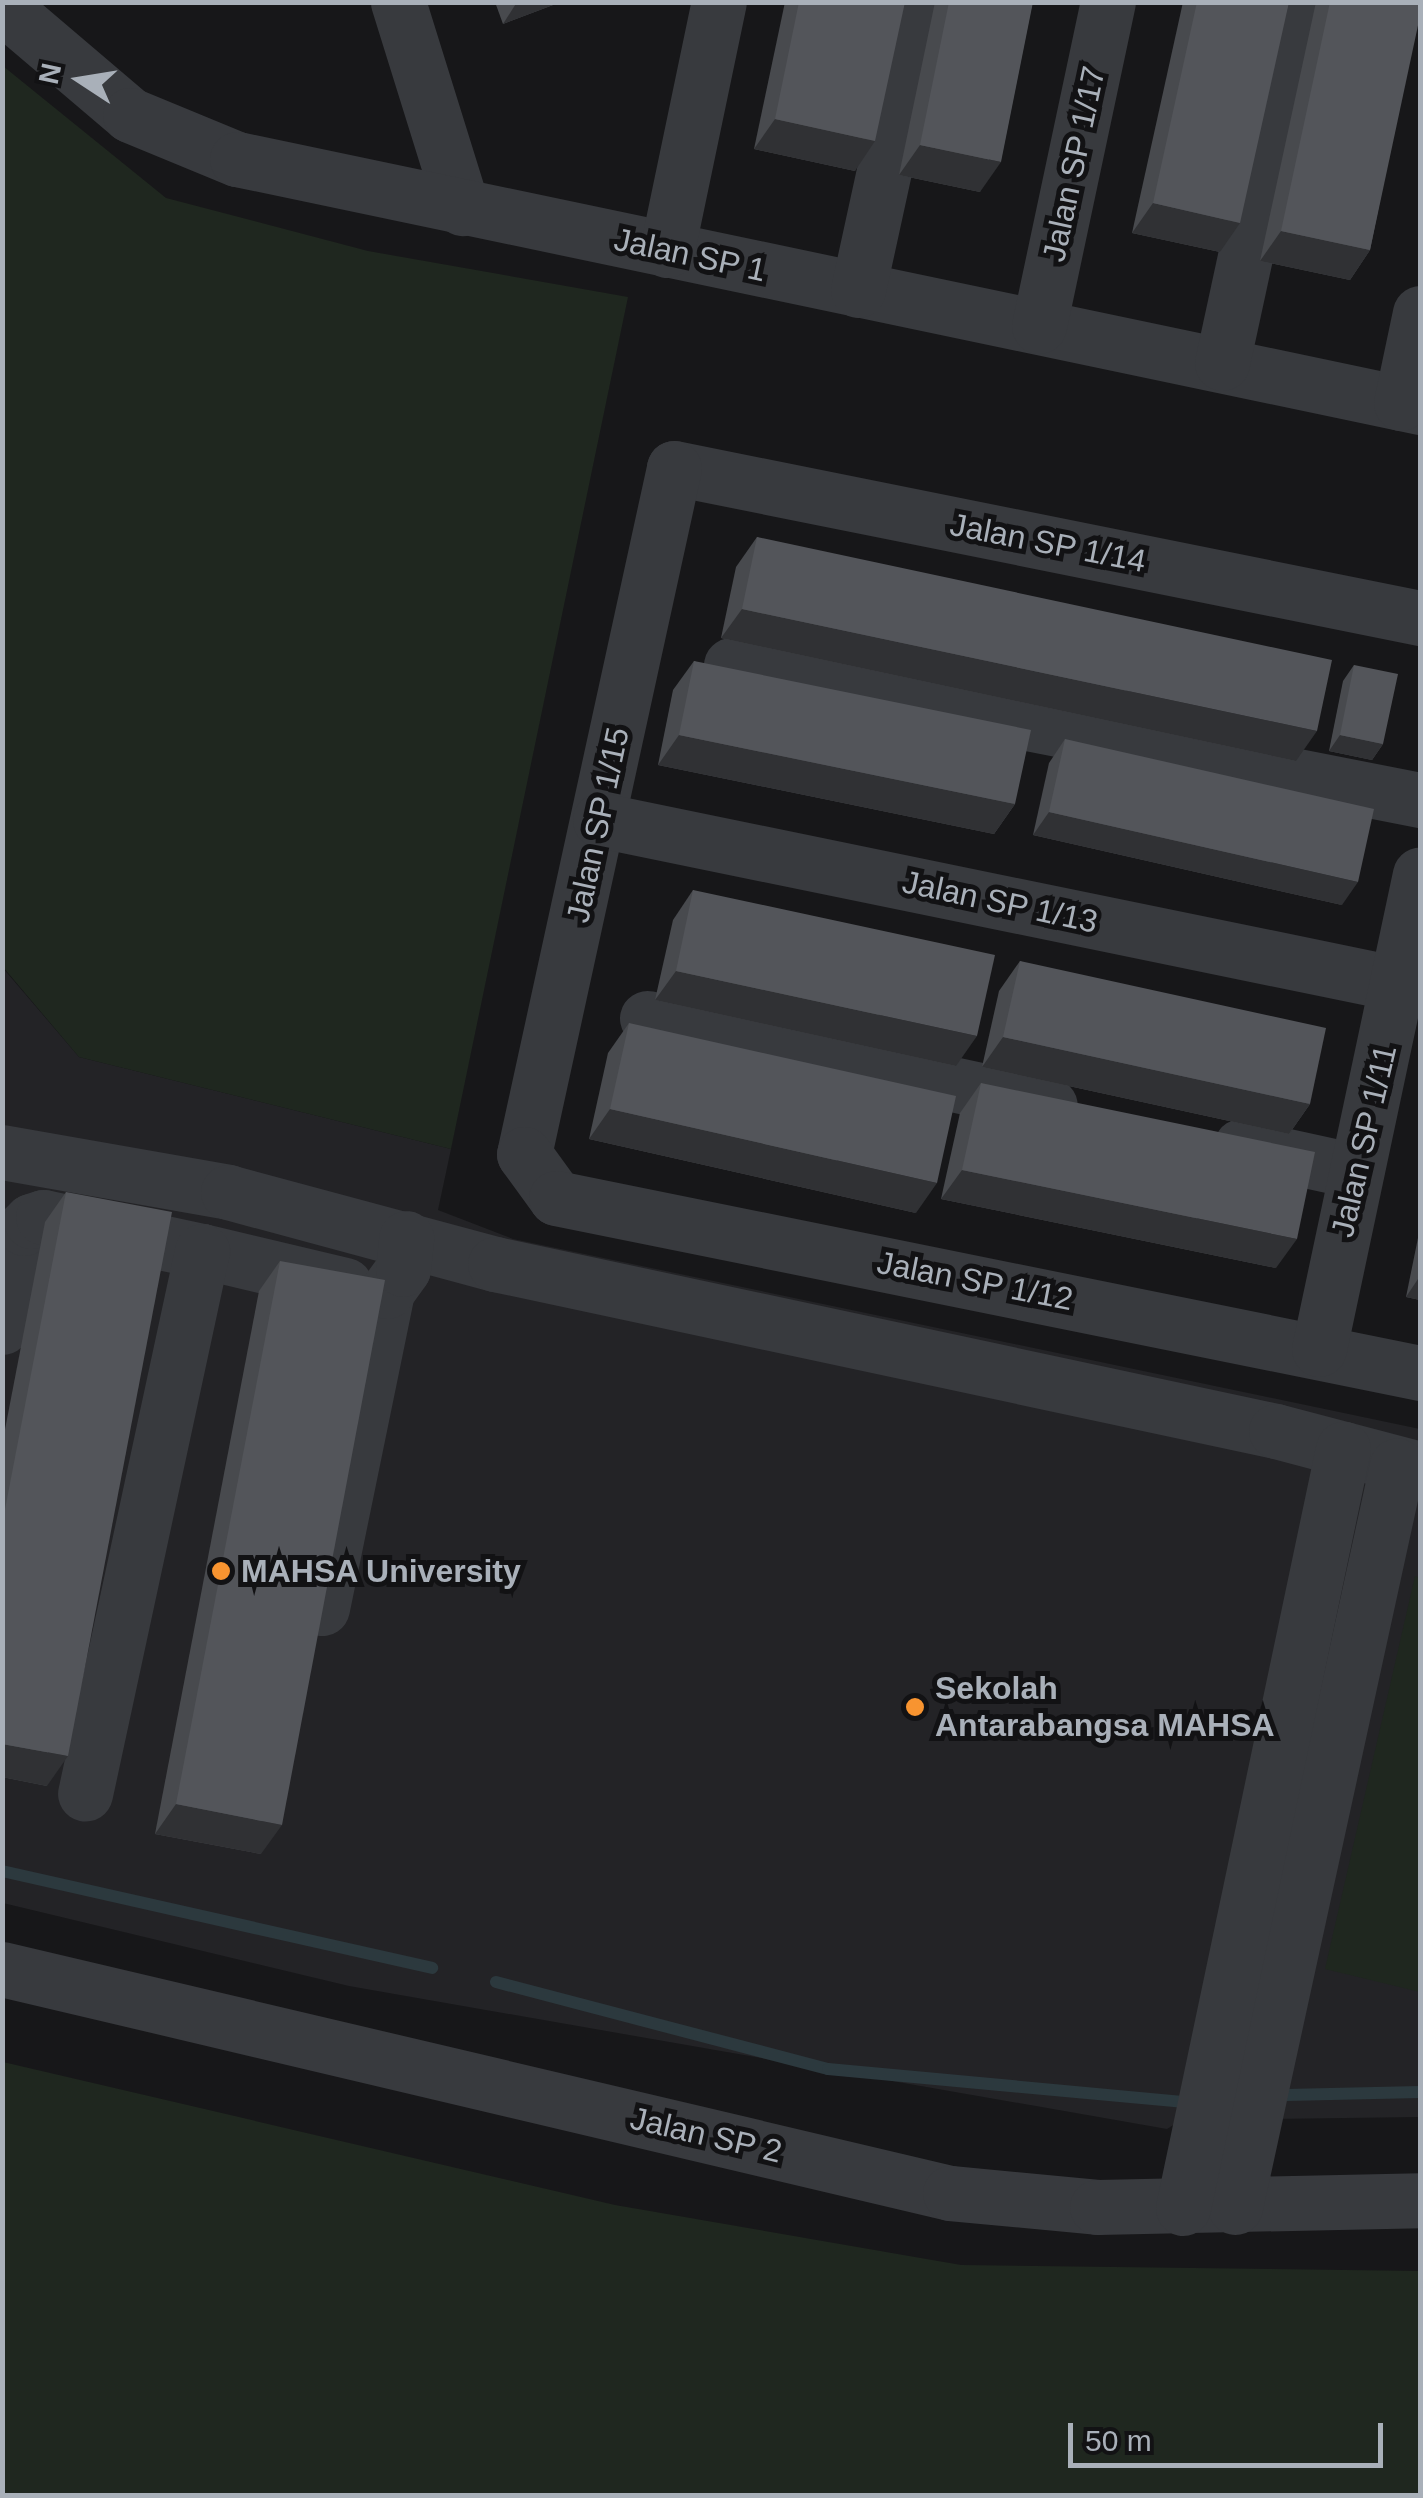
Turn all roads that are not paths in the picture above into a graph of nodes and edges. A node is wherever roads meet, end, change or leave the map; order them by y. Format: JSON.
{"nodes":[{"id":1,"x":398,"y":2,"type":"edge"},
{"id":2,"x":719,"y":2,"type":"edge"},
{"id":3,"x":921,"y":2,"type":"edge"},
{"id":4,"x":1108,"y":2,"type":"edge"},
{"id":5,"x":1300,"y":2,"type":"edge"},
{"id":6,"x":2,"y":6,"type":"edge"},
{"id":7,"x":462,"y":208,"type":"junction"},
{"id":8,"x":667,"y":250,"type":"junction"},
{"id":9,"x":858,"y":290,"type":"junction"},
{"id":10,"x":1420,"y":314,"type":"edge"},
{"id":11,"x":1040,"y":326,"type":"junction"},
{"id":12,"x":1222,"y":363,"type":"junction"},
{"id":13,"x":1411,"y":405,"type":"edge"},
{"id":14,"x":674,"y":468,"type":"joint"},
{"id":15,"x":1420,"y":618,"type":"edge"},
{"id":16,"x":731,"y":665,"type":"edge"},
{"id":17,"x":1420,"y":800,"type":"edge"},
{"id":18,"x":600,"y":820,"type":"junction"},
{"id":19,"x":1420,"y":875,"type":"edge"},
{"id":20,"x":1399,"y":984,"type":"junction"},
{"id":21,"x":647,"y":1018,"type":"dead end"},
{"id":22,"x":1106,"y":1117,"type":"edge"},
{"id":23,"x":1183,"y":1134,"type":"edge"},
{"id":24,"x":2,"y":1152,"type":"edge"},
{"id":25,"x":1356,"y":1170,"type":"junction"},
{"id":26,"x":537,"y":1178,"type":"joint"},
{"id":27,"x":406,"y":1238,"type":"junction"},
{"id":28,"x":202,"y":1251,"type":"junction"},
{"id":29,"x":387,"y":1290,"type":"junction"},
{"id":30,"x":2,"y":1327,"type":"edge"},
{"id":31,"x":1319,"y":1349,"type":"junction"},
{"id":32,"x":1420,"y":1373,"type":"edge"},
{"id":33,"x":1343,"y":1450,"type":"junction"},
{"id":34,"x":1409,"y":1467,"type":"edge"},
{"id":35,"x":312,"y":1656,"type":"edge"},
{"id":36,"x":85,"y":1794,"type":"dead end"},
{"id":37,"x":2,"y":1969,"type":"edge"},
{"id":38,"x":1420,"y":2200,"type":"edge"},
{"id":39,"x":1209,"y":2208,"type":"junction"}],
"edges":[{"from":1,"to":7,"type":"street"},
{"from":2,"to":8,"type":"street"},
{"from":3,"to":9,"type":"street"},
{"from":4,"to":11,"type":"street","name":"Jalan SP 1/17"},
{"from":5,"to":12,"type":"street"},
{"from":6,"to":7,"type":"street","name":"Jalan SP 1"},
{"from":7,"to":8,"type":"street","name":"Jalan SP 1"},
{"from":8,"to":9,"type":"street","name":"Jalan SP 1"},
{"from":9,"to":11,"type":"street","name":"Jalan SP 1"},
{"from":10,"to":13,"type":"street"},
{"from":11,"to":12,"type":"street","name":"Jalan SP 1"},
{"from":12,"to":13,"type":"street","name":"Jalan SP 1"},
{"from":14,"to":15,"type":"street","name":"Jalan SP 1/14"},
{"from":14,"to":18,"type":"street","name":"Jalan SP 1/15"},
{"from":16,"to":17,"type":"street"},
{"from":18,"to":20,"type":"street","name":"Jalan SP 1/13"},
{"from":18,"to":26,"type":"street","name":"Jalan SP 1/15"},
{"from":19,"to":20,"type":"street","name":"Jalan SP 1/11"},
{"from":20,"to":25,"type":"street","name":"Jalan SP 1/11"},
{"from":21,"to":22,"type":"street"},
{"from":23,"to":25,"type":"street"},
{"from":24,"to":27,"type":"street"},
{"from":25,"to":31,"type":"street","name":"Jalan SP 1/11"},
{"from":26,"to":31,"type":"street","name":"Jalan SP 1/12"},
{"from":27,"to":29,"type":"street"},
{"from":27,"to":33,"type":"street"},
{"from":28,"to":29,"type":"street"},
{"from":28,"to":30,"type":"street"},
{"from":28,"to":36,"type":"street"},
{"from":29,"to":35,"type":"street"},
{"from":31,"to":32,"type":"street","name":"Jalan SP 1/12"},
{"from":33,"to":34,"type":"street"},
{"from":33,"to":39,"type":"street"},
{"from":34,"to":39,"type":"street"},
{"from":37,"to":39,"type":"street","name":"Jalan SP 2"},
{"from":38,"to":39,"type":"street","name":"Jalan SP 2"}]}
